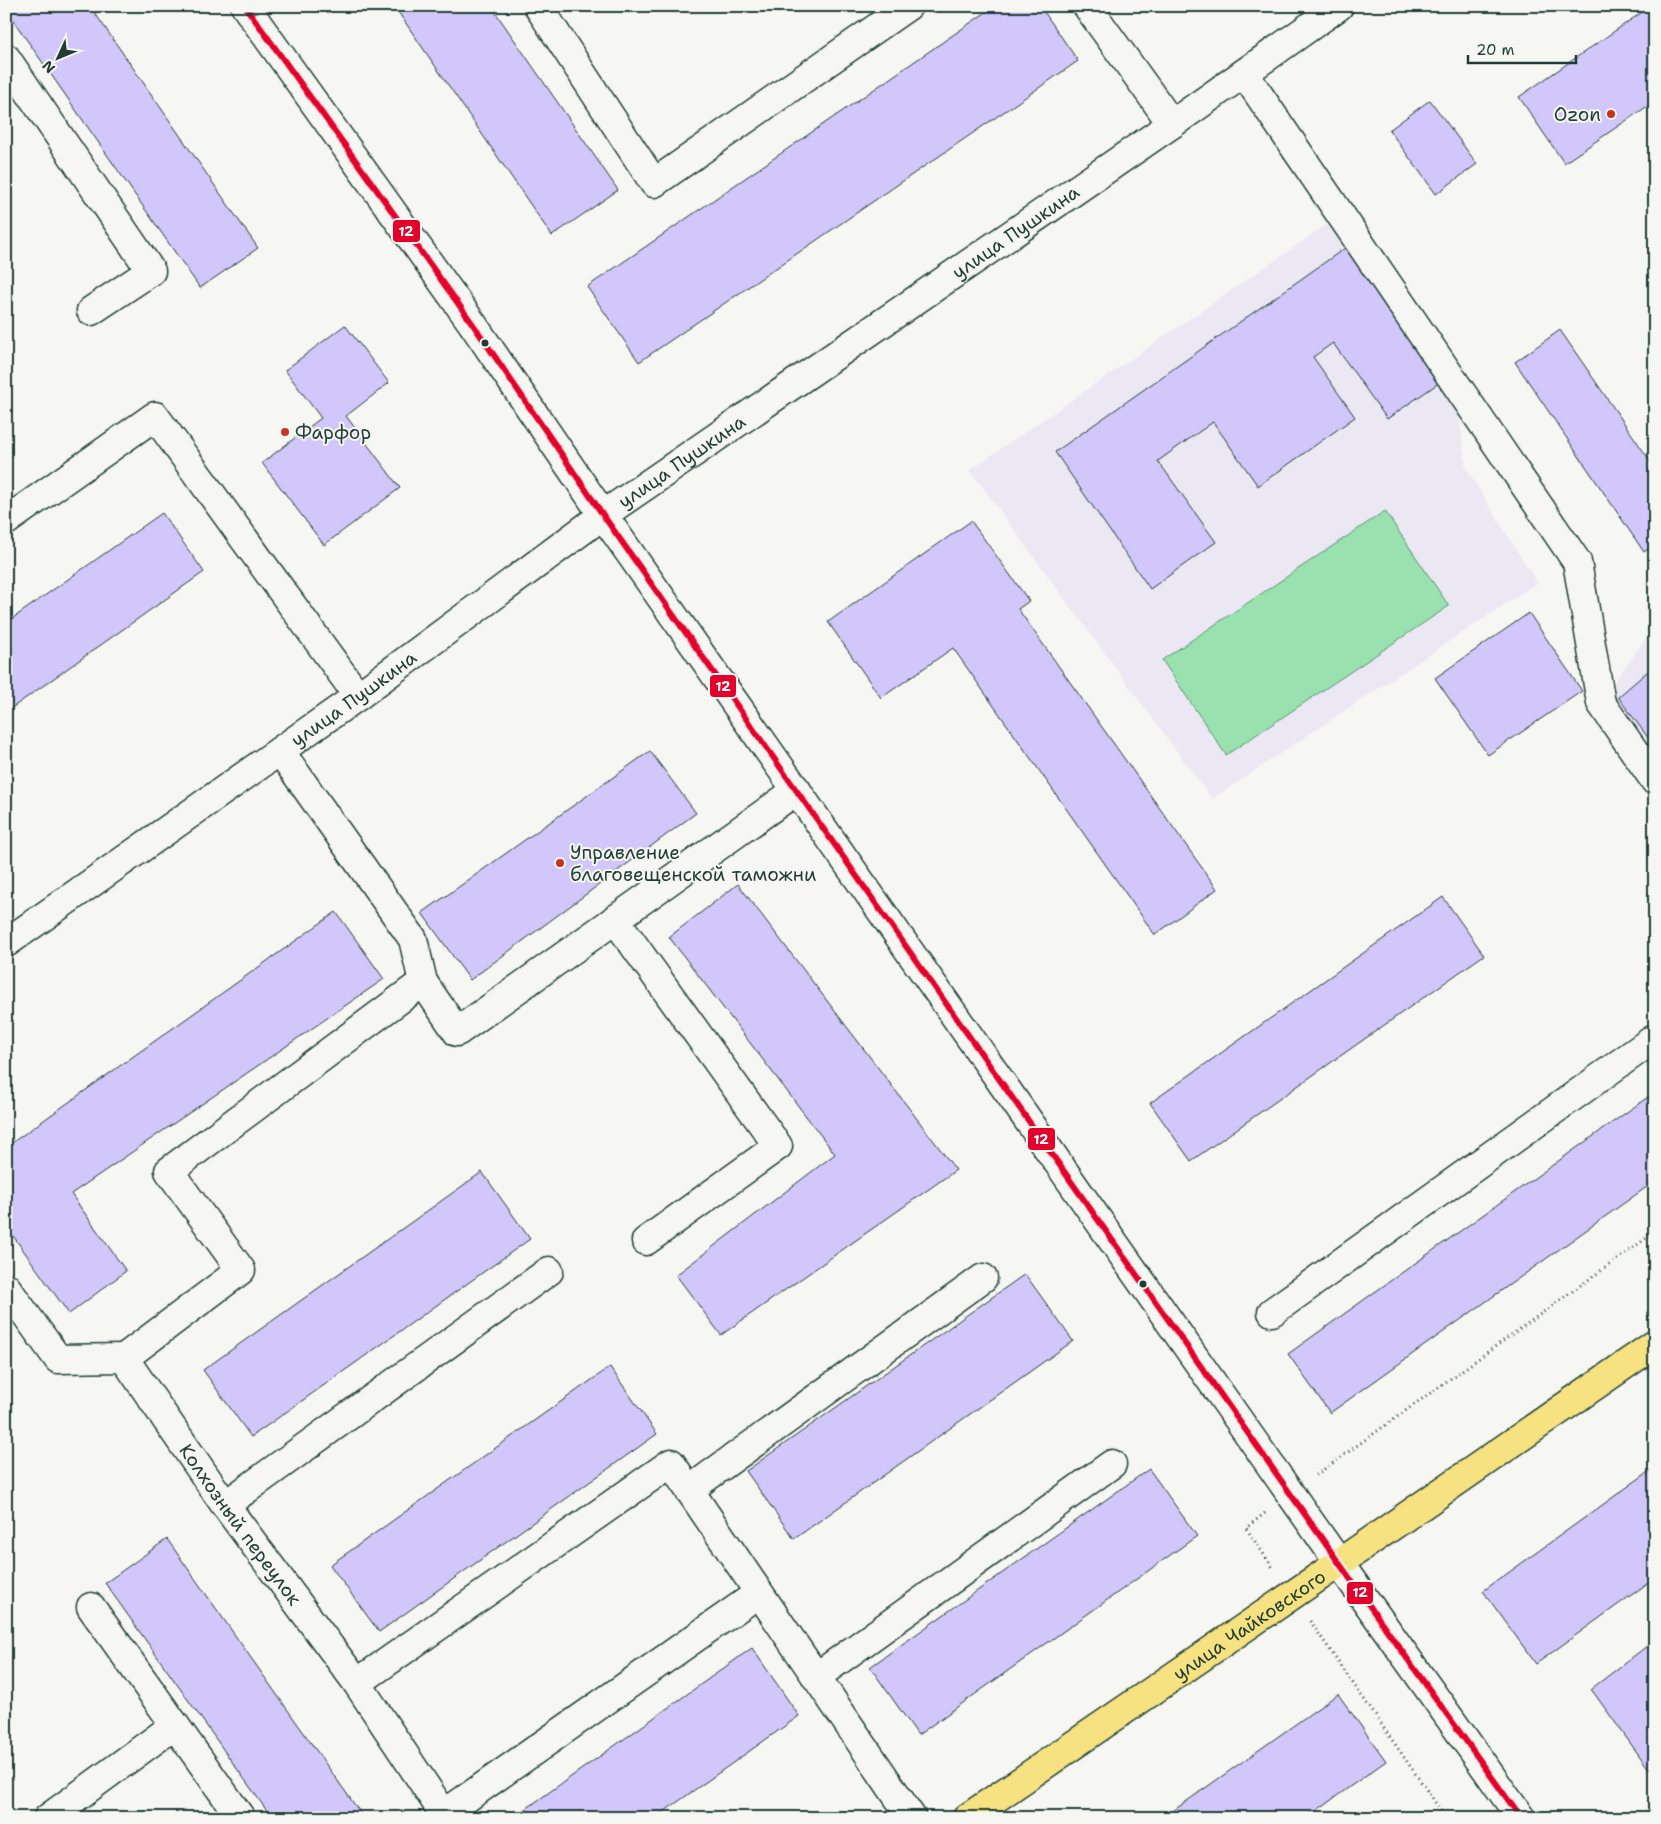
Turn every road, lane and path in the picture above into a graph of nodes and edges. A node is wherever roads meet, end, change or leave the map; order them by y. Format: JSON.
{"nodes":[{"id":1,"x":245,"y":6,"type":"edge"},
{"id":2,"x":538,"y":6,"type":"edge"},
{"id":3,"x":908,"y":6,"type":"edge"},
{"id":4,"x":1087,"y":6,"type":"edge"},
{"id":5,"x":1339,"y":6,"type":"edge"},
{"id":6,"x":6,"y":58,"type":"edge"},
{"id":7,"x":1244,"y":73,"type":"junction"},
{"id":8,"x":1172,"y":124,"type":"junction"},
{"id":9,"x":91,"y":311,"type":"dead end"},
{"id":10,"x":603,"y":515,"type":"junction"},
{"id":11,"x":6,"y":521,"type":"edge"},
{"id":12,"x":358,"y":696,"type":"junction"},
{"id":13,"x":280,"y":750,"type":"junction"},
{"id":14,"x":1655,"y":781,"type":"edge"},
{"id":15,"x":798,"y":790,"type":"junction"},
{"id":16,"x":615,"y":919,"type":"junction"},
{"id":17,"x":6,"y":943,"type":"edge"},
{"id":18,"x":422,"y":982,"type":"junction"},
{"id":19,"x":1655,"y":1038,"type":"edge"},
{"id":20,"x":646,"y":1241,"type":"dead end"},
{"id":21,"x":549,"y":1271,"type":"dead end"},
{"id":22,"x":983,"y":1278,"type":"dead end"},
{"id":23,"x":6,"y":1287,"type":"edge"},
{"id":24,"x":1272,"y":1312,"type":"dead end"},
{"id":25,"x":1655,"y":1344,"type":"edge"},
{"id":26,"x":124,"y":1358,"type":"junction"},
{"id":27,"x":1112,"y":1464,"type":"dead end"},
{"id":28,"x":689,"y":1490,"type":"junction"},
{"id":29,"x":226,"y":1504,"type":"junction"},
{"id":30,"x":1339,"y":1564,"type":"junction"},
{"id":31,"x":759,"y":1593,"type":"junction"},
{"id":32,"x":91,"y":1607,"type":"dead end"},
{"id":33,"x":816,"y":1677,"type":"junction"},
{"id":34,"x":357,"y":1683,"type":"junction"},
{"id":35,"x":175,"y":1725,"type":"junction"},
{"id":36,"x":444,"y":1816,"type":"edge"},
{"id":37,"x":48,"y":1818,"type":"edge"},
{"id":38,"x":241,"y":1818,"type":"edge"},
{"id":39,"x":912,"y":1818,"type":"edge"},
{"id":40,"x":967,"y":1818,"type":"edge"},
{"id":41,"x":1520,"y":1818,"type":"edge"}],
"edges":[{"from":1,"to":10,"type":"street"},
{"from":2,"to":3,"type":"street"},
{"from":4,"to":8,"type":"street"},
{"from":5,"to":7,"type":"street","name":"улица Пушкина"},
{"from":6,"to":9,"type":"street"},
{"from":7,"to":8,"type":"street","name":"улица Пушкина"},
{"from":7,"to":14,"type":"street"},
{"from":8,"to":10,"type":"street","name":"улица Пушкина"},
{"from":10,"to":12,"type":"street","name":"улица Пушкина"},
{"from":10,"to":15,"type":"street"},
{"from":11,"to":12,"type":"street"},
{"from":12,"to":13,"type":"street","name":"улица Пушкина"},
{"from":13,"to":17,"type":"street","name":"улица Пушкина"},
{"from":13,"to":18,"type":"street"},
{"from":15,"to":16,"type":"street"},
{"from":15,"to":30,"type":"street"},
{"from":16,"to":18,"type":"street"},
{"from":16,"to":20,"type":"street"},
{"from":18,"to":26,"type":"street"},
{"from":19,"to":24,"type":"street"},
{"from":21,"to":29,"type":"street"},
{"from":22,"to":28,"type":"street"},
{"from":23,"to":26,"type":"street"},
{"from":25,"to":30,"type":"main road","name":"улица Чайковского"},
{"from":26,"to":29,"type":"street","name":"Колхозный переулок"},
{"from":27,"to":33,"type":"street"},
{"from":28,"to":31,"type":"street"},
{"from":28,"to":34,"type":"street"},
{"from":29,"to":34,"type":"street","name":"Колхозный переулок"},
{"from":30,"to":40,"type":"main road","name":"улица Чайковского"},
{"from":30,"to":41,"type":"street"},
{"from":31,"to":33,"type":"street"},
{"from":31,"to":36,"type":"street"},
{"from":32,"to":35,"type":"street"},
{"from":33,"to":39,"type":"street"},
{"from":34,"to":36,"type":"street","name":"Колхозный переулок"},
{"from":35,"to":37,"type":"street"},
{"from":35,"to":38,"type":"street"}]}
